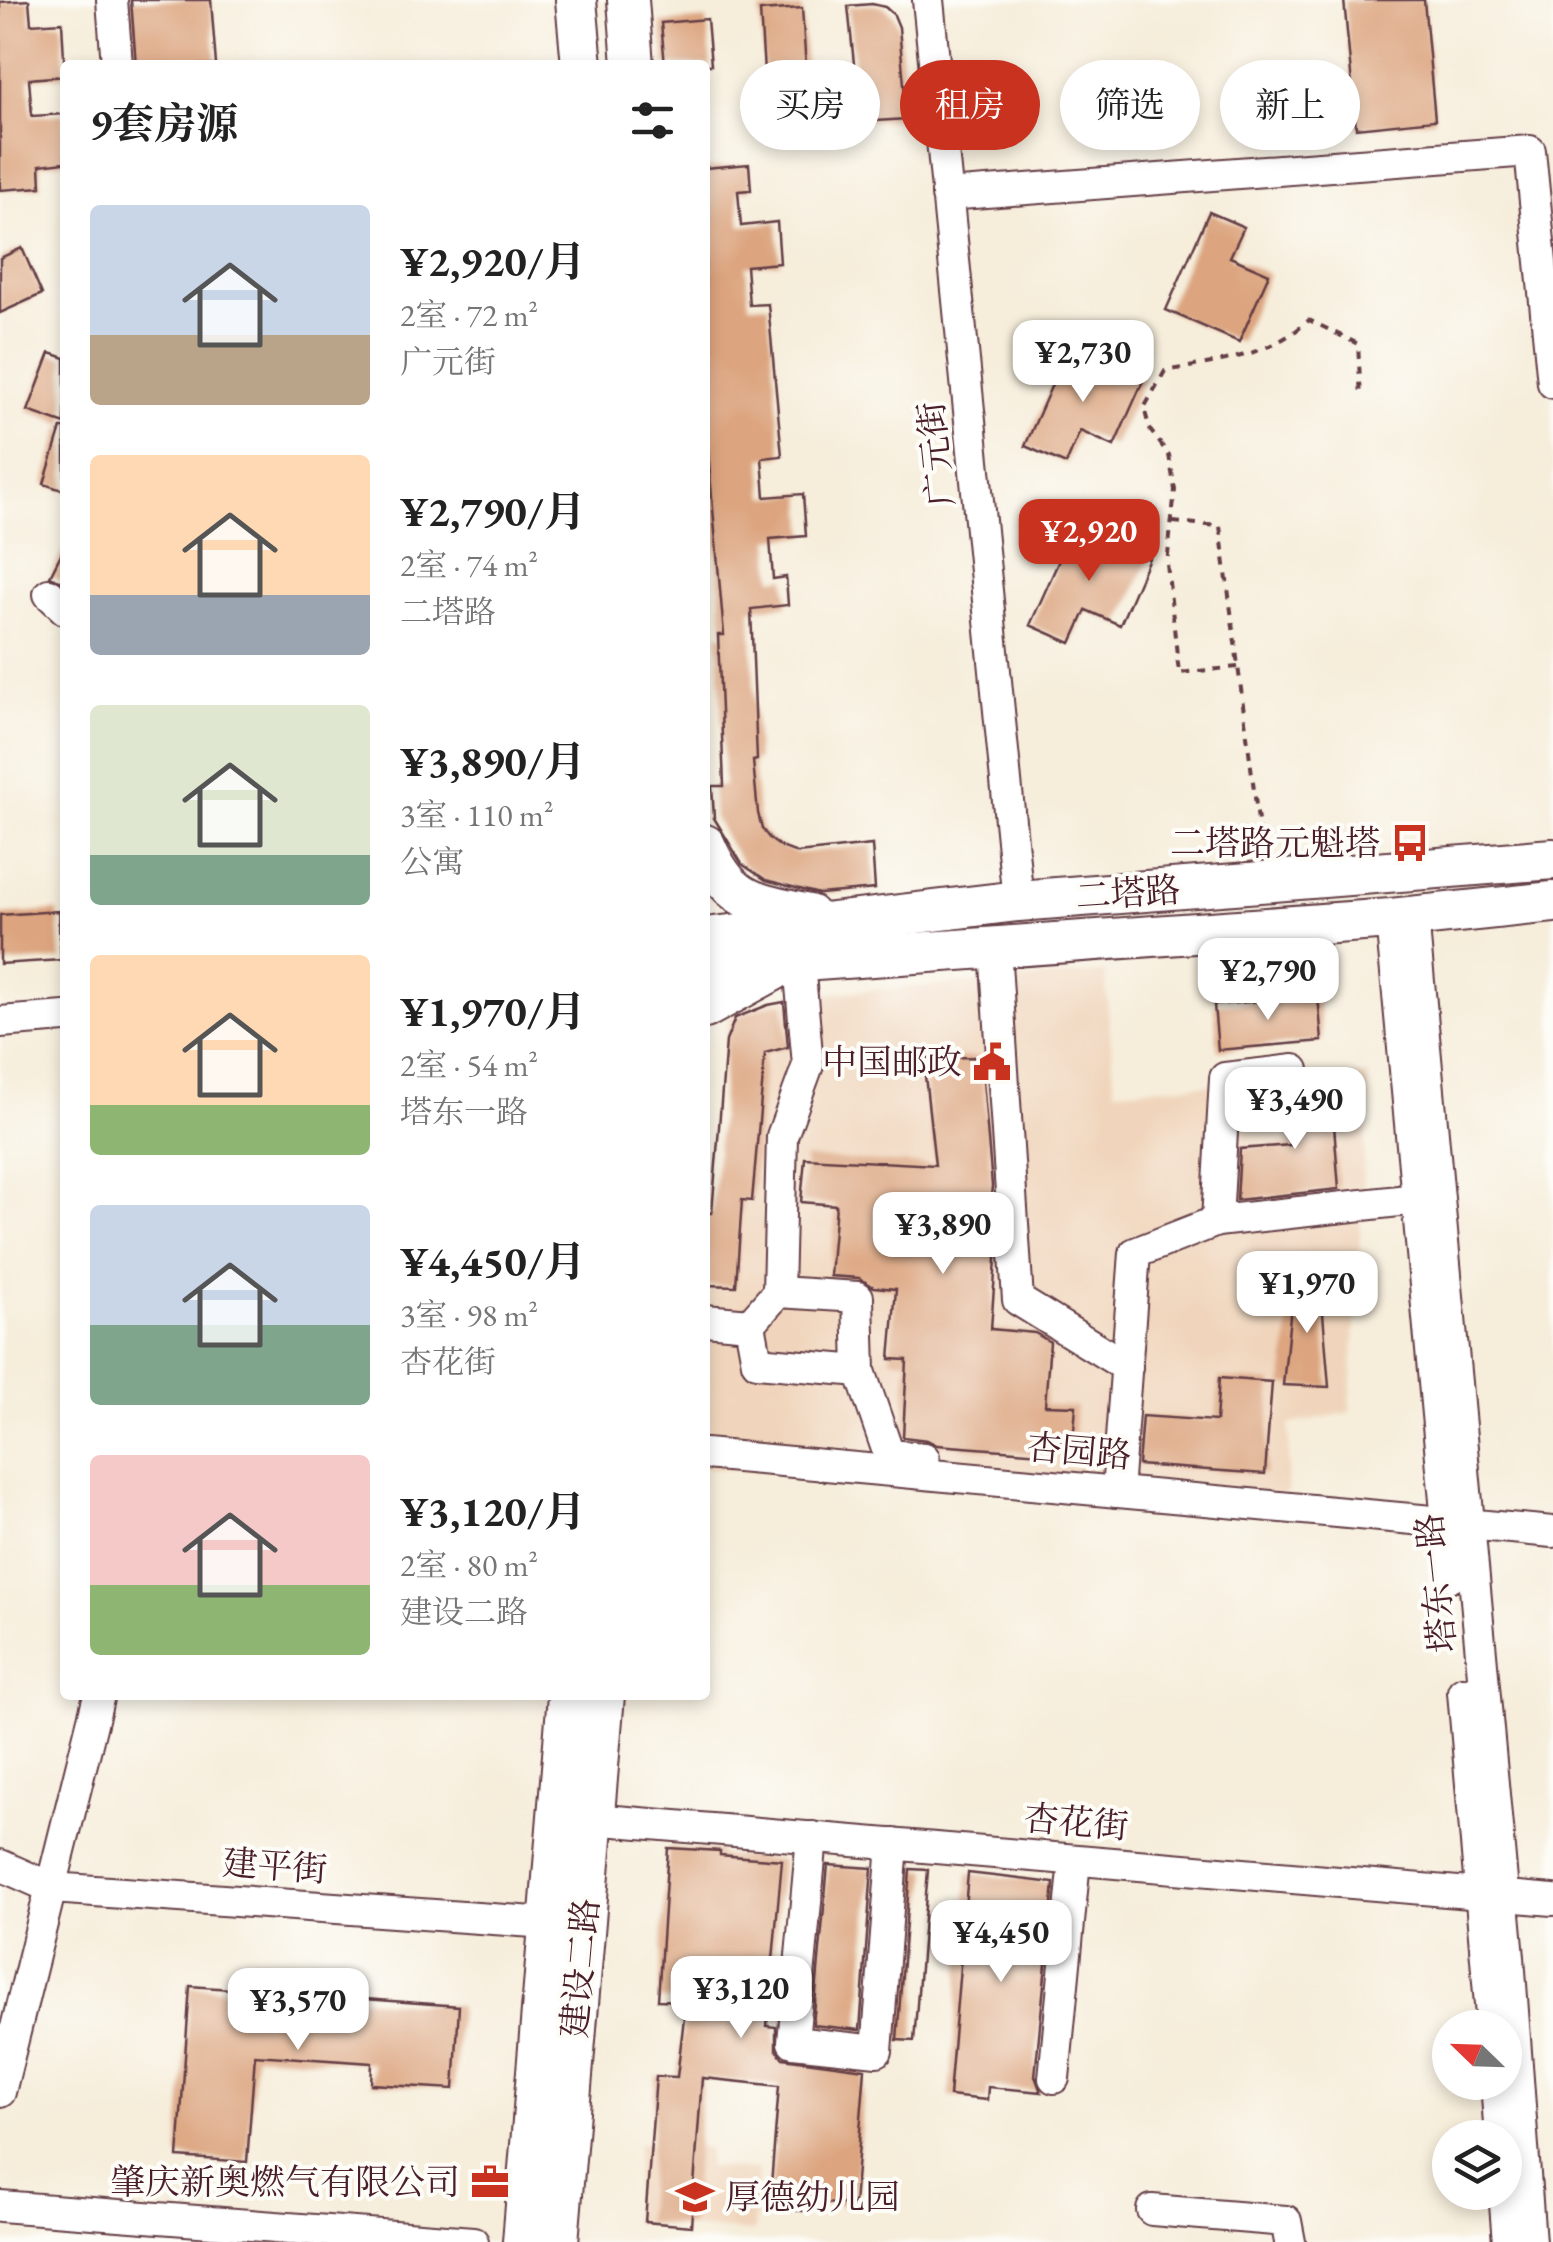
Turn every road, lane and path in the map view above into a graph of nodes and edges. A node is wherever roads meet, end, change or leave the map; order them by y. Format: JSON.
{"nodes":[{"id":1,"x":112,"y":0,"type":"edge"},
{"id":2,"x":576,"y":0,"type":"edge"},
{"id":3,"x":628,"y":0,"type":"edge"},
{"id":4,"x":928,"y":0,"type":"edge"},
{"id":5,"x":117,"y":60,"type":"edge"},
{"id":6,"x":582,"y":60,"type":"edge"},
{"id":7,"x":633,"y":60,"type":"edge"},
{"id":8,"x":947,"y":195,"type":"junction"},
{"id":9,"x":1553,"y":383,"type":"edge"},
{"id":10,"x":1361,"y":398,"type":"dead end"},
{"id":11,"x":1173,"y":522,"type":"junction"},
{"id":12,"x":1238,"y":667,"type":"junction"},
{"id":13,"x":710,"y":854,"type":"edge"},
{"id":14,"x":1553,"y":858,"type":"edge"},
{"id":15,"x":1266,"y":882,"type":"junction"},
{"id":16,"x":1018,"y":901,"type":"junction"},
{"id":17,"x":1553,"y":902,"type":"edge"},
{"id":18,"x":1402,"y":918,"type":"junction"},
{"id":19,"x":837,"y":921,"type":"junction"},
{"id":20,"x":710,"y":937,"type":"edge"},
{"id":21,"x":995,"y":948,"type":"junction"},
{"id":22,"x":793,"y":964,"type":"junction"},
{"id":23,"x":710,"y":968,"type":"edge"},
{"id":24,"x":60,"y":998,"type":"edge"},
{"id":25,"x":0,"y":1003,"type":"edge"},
{"id":26,"x":710,"y":1006,"type":"edge"},
{"id":27,"x":60,"y":1016,"type":"edge"},
{"id":28,"x":0,"y":1022,"type":"edge"},
{"id":29,"x":1294,"y":1070,"type":"dead end"},
{"id":30,"x":1417,"y":1199,"type":"junction"},
{"id":31,"x":1217,"y":1220,"type":"junction"},
{"id":32,"x":778,"y":1292,"type":"junction"},
{"id":33,"x":710,"y":1320,"type":"edge"},
{"id":34,"x":750,"y":1324,"type":"junction"},
{"id":35,"x":1126,"y":1367,"type":"junction"},
{"id":36,"x":860,"y":1371,"type":"junction"},
{"id":37,"x":710,"y":1454,"type":"edge"},
{"id":38,"x":983,"y":1471,"type":"junction"},
{"id":39,"x":1118,"y":1483,"type":"junction"},
{"id":40,"x":1460,"y":1529,"type":"junction"},
{"id":41,"x":1553,"y":1532,"type":"edge"},
{"id":42,"x":1553,"y":1545,"type":"edge"},
{"id":43,"x":99,"y":1700,"type":"edge"},
{"id":44,"x":568,"y":1700,"type":"edge"},
{"id":45,"x":604,"y":1700,"type":"edge"},
{"id":46,"x":592,"y":1819,"type":"junction"},
{"id":47,"x":812,"y":1838,"type":"junction"},
{"id":48,"x":893,"y":1844,"type":"junction"},
{"id":49,"x":1075,"y":1860,"type":"junction"},
{"id":50,"x":0,"y":1864,"type":"edge"},
{"id":51,"x":52,"y":1888,"type":"junction"},
{"id":52,"x":1491,"y":1894,"type":"junction"},
{"id":53,"x":1553,"y":1900,"type":"edge"},
{"id":54,"x":549,"y":1923,"type":"junction"},
{"id":55,"x":1492,"y":2010,"type":"edge"},
{"id":56,"x":1054,"y":2078,"type":"dead end"},
{"id":57,"x":0,"y":2092,"type":"edge"},
{"id":58,"x":0,"y":2206,"type":"edge"},
{"id":59,"x":1152,"y":2210,"type":"dead end"},
{"id":60,"x":1505,"y":2210,"type":"edge"},
{"id":61,"x":473,"y":2242,"type":"edge"},
{"id":62,"x":523,"y":2242,"type":"edge"},
{"id":63,"x":558,"y":2242,"type":"edge"},
{"id":64,"x":1290,"y":2242,"type":"edge"},
{"id":65,"x":1508,"y":2242,"type":"edge"},
{"id":66,"x":1530,"y":2242,"type":"edge"}],
"edges":[{"from":1,"to":5,"type":"street"},
{"from":2,"to":6,"type":"main road"},
{"from":3,"to":7,"type":"main road"},
{"from":4,"to":8,"type":"street","name":"广元街"},
{"from":8,"to":9,"type":"street"},
{"from":8,"to":16,"type":"street","name":"广元街"},
{"from":10,"to":11,"type":"path"},
{"from":11,"to":12,"type":"path"},
{"from":11,"to":12,"type":"path"},
{"from":12,"to":15,"type":"path"},
{"from":13,"to":19,"type":"main road"},
{"from":14,"to":15,"type":"main road","name":"二塔路"},
{"from":15,"to":16,"type":"main road","name":"二塔路"},
{"from":16,"to":19,"type":"main road","name":"二塔路"},
{"from":17,"to":18,"type":"main road","name":"二塔路"},
{"from":18,"to":21,"type":"main road","name":"二塔路"},
{"from":18,"to":30,"type":"street","name":"塔东一路"},
{"from":18,"to":40,"type":"street","name":"塔东一路"},
{"from":19,"to":20,"type":"main road","name":"二塔路"},
{"from":21,"to":22,"type":"main road","name":"二塔路"},
{"from":21,"to":35,"type":"street"},
{"from":22,"to":23,"type":"main road","name":"二塔路"},
{"from":22,"to":26,"type":"main road"},
{"from":22,"to":32,"type":"street"},
{"from":24,"to":25,"type":"street"},
{"from":27,"to":28,"type":"street"},
{"from":29,"to":31,"type":"street"},
{"from":30,"to":31,"type":"street"},
{"from":30,"to":40,"type":"street","name":"塔东一路"},
{"from":31,"to":35,"type":"street"},
{"from":32,"to":34,"type":"street"},
{"from":32,"to":36,"type":"street"},
{"from":33,"to":34,"type":"street"},
{"from":34,"to":36,"type":"street"},
{"from":35,"to":39,"type":"street"},
{"from":36,"to":38,"type":"street"},
{"from":37,"to":38,"type":"street","name":"杏园路"},
{"from":38,"to":39,"type":"street","name":"杏园路"},
{"from":39,"to":40,"type":"street","name":"杏园路"},
{"from":40,"to":41,"type":"street","name":"杏园路"},
{"from":40,"to":42,"type":"street","name":"杏园路"},
{"from":40,"to":52,"type":"street","name":"塔东一路"},
{"from":43,"to":51,"type":"street"},
{"from":44,"to":54,"type":"main road","name":"建设二路"},
{"from":45,"to":46,"type":"main road","name":"建设二路"},
{"from":46,"to":47,"type":"street","name":"杏花街"},
{"from":46,"to":63,"type":"main road","name":"建设二路"},
{"from":47,"to":48,"type":"street","name":"杏花街"},
{"from":47,"to":48,"type":"street"},
{"from":48,"to":49,"type":"street","name":"杏花街"},
{"from":49,"to":52,"type":"street","name":"杏花街"},
{"from":49,"to":56,"type":"street"},
{"from":50,"to":51,"type":"street","name":"建平街"},
{"from":51,"to":54,"type":"street","name":"建平街"},
{"from":51,"to":57,"type":"street"},
{"from":52,"to":53,"type":"street","name":"杏花街"},
{"from":52,"to":55,"type":"street","name":"塔东一路"},
{"from":52,"to":66,"type":"street","name":"塔东一路"},
{"from":54,"to":62,"type":"main road","name":"建设二路"},
{"from":58,"to":61,"type":"street"},
{"from":59,"to":64,"type":"street"},
{"from":60,"to":65,"type":"street"}]}
